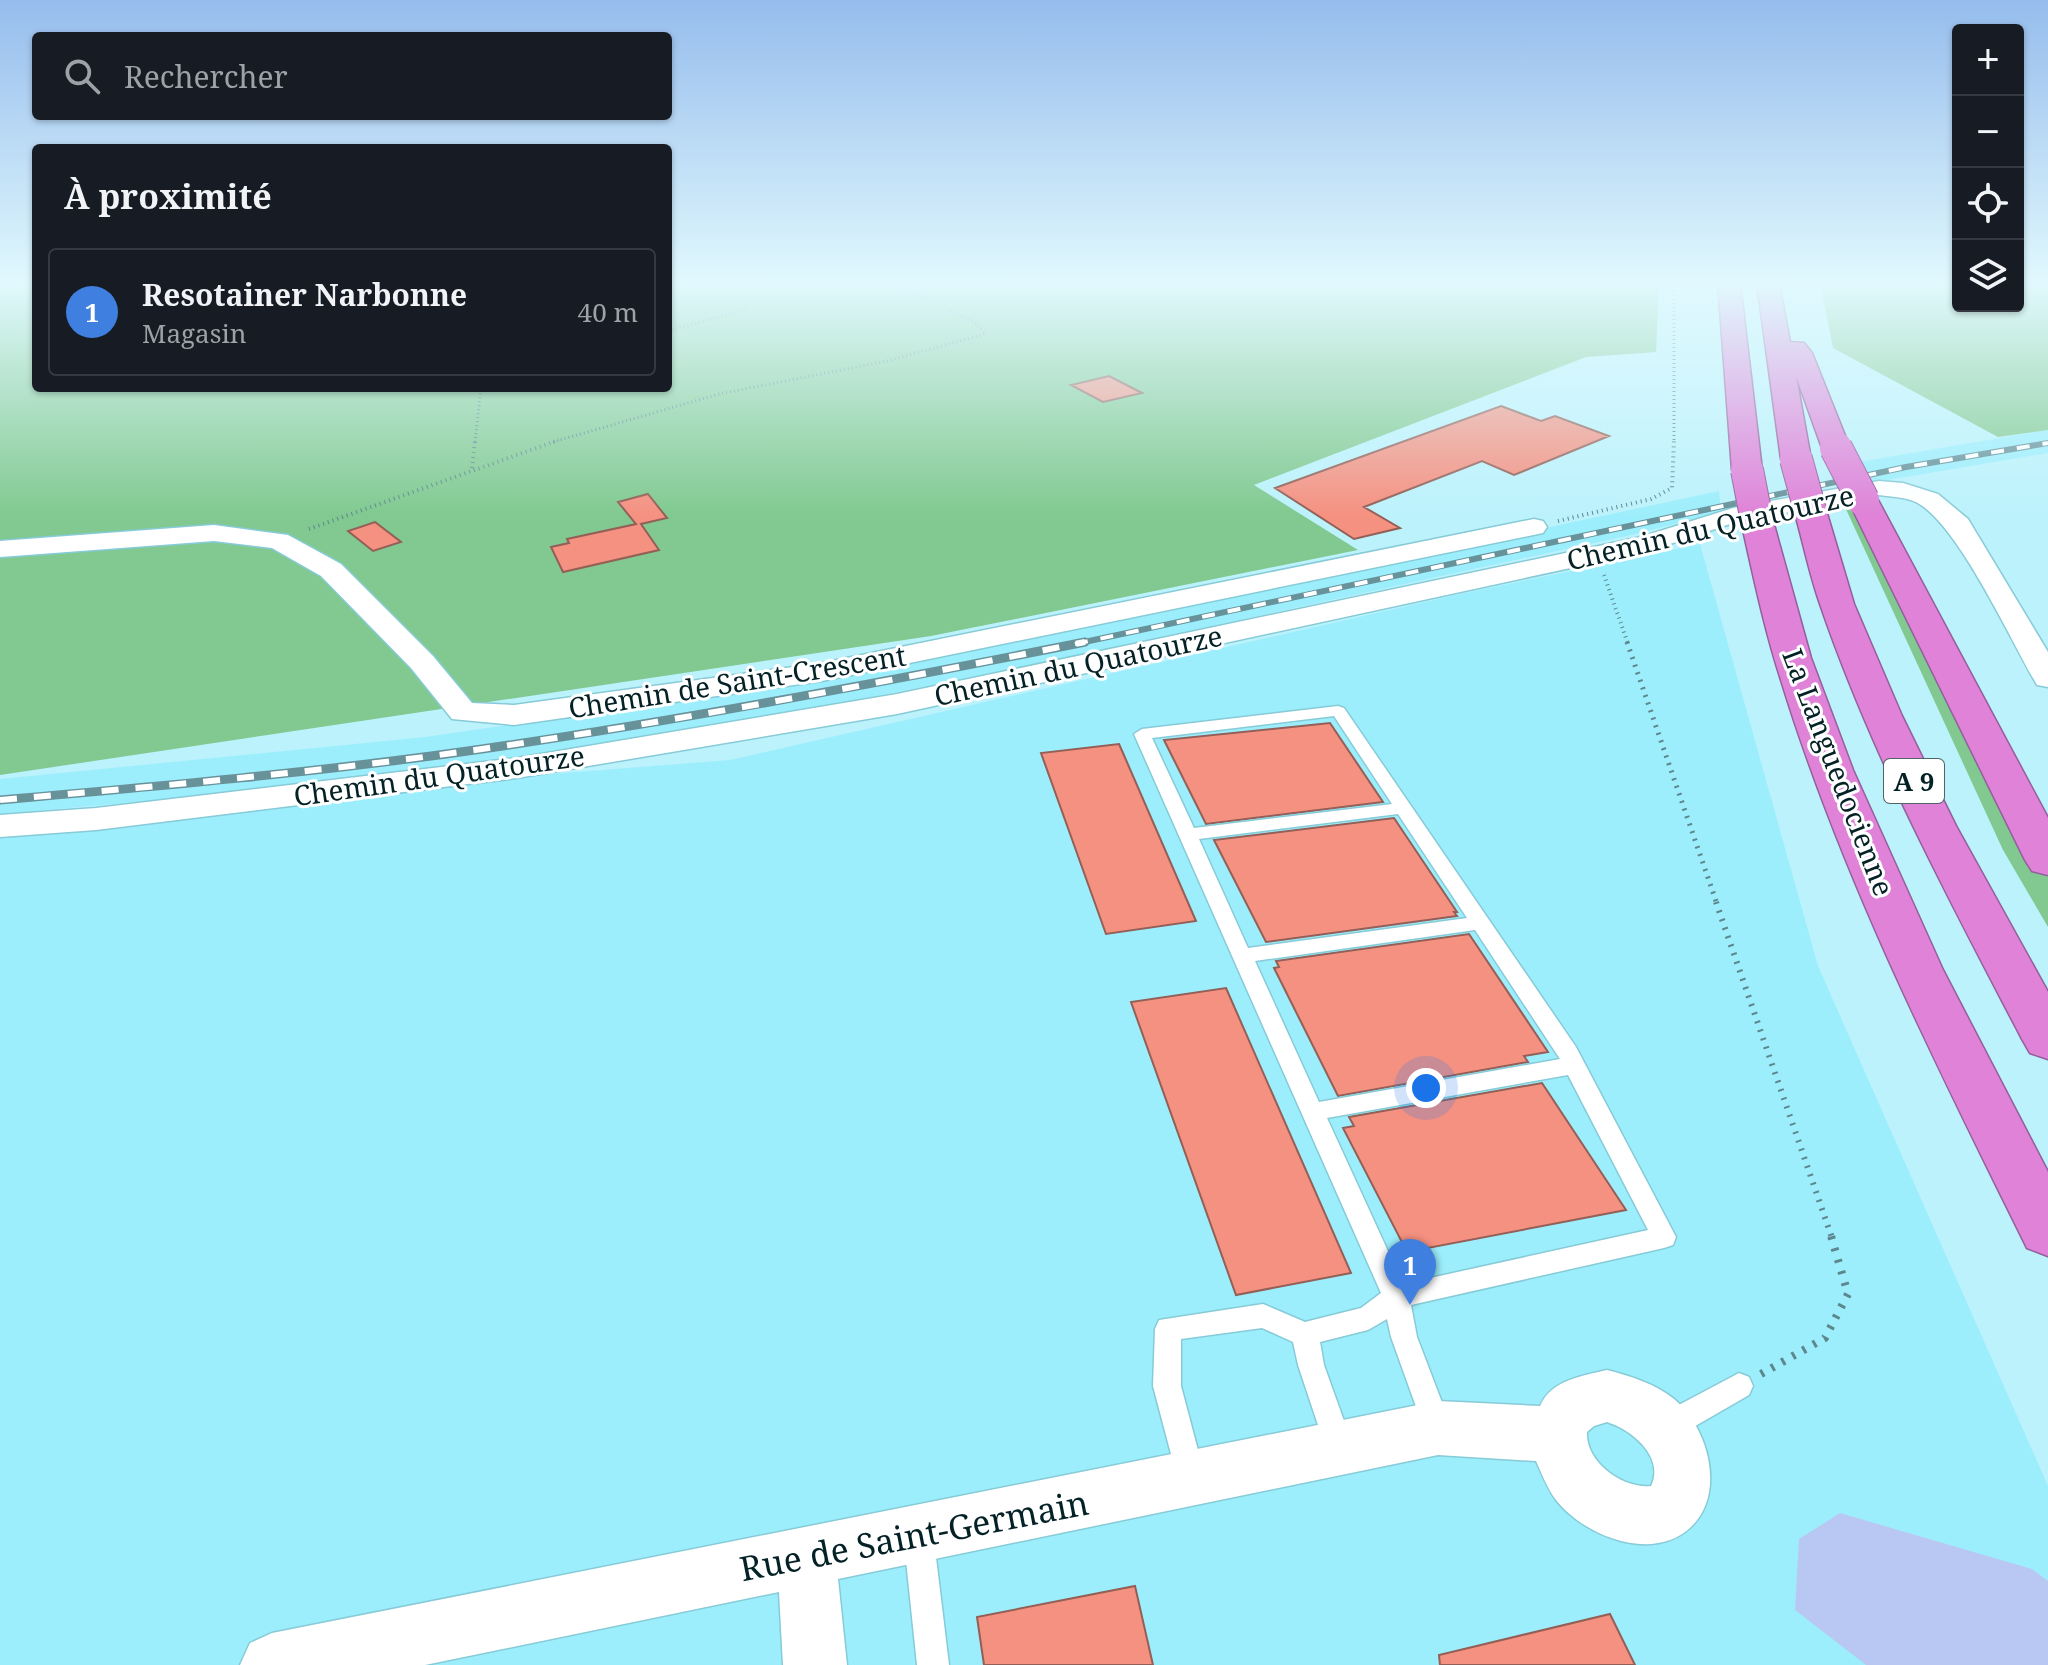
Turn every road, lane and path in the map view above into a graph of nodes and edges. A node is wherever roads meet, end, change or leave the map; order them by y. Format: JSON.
{"nodes":[{"id":1,"x":881,"y":361,"type":"edge"},
{"id":2,"x":1675,"y":361,"type":"edge"},
{"id":3,"x":1736,"y":361,"type":"edge"},
{"id":4,"x":1781,"y":361,"type":"edge"},
{"id":5,"x":1803,"y":361,"type":"edge"},
{"id":6,"x":481,"y":392,"type":"edge"},
{"id":7,"x":472,"y":468,"type":"junction"},
{"id":8,"x":1534,"y":527,"type":"joint"},
{"id":9,"x":279,"y":541,"type":"junction"},
{"id":10,"x":0,"y":549,"type":"edge"},
{"id":11,"x":1589,"y":555,"type":"junction"},
{"id":12,"x":2048,"y":678,"type":"edge"},
{"id":13,"x":1403,"y":808,"type":"junction"},
{"id":14,"x":0,"y":826,"type":"edge"},
{"id":15,"x":1188,"y":835,"type":"junction"},
{"id":16,"x":2048,"y":860,"type":"edge"},
{"id":17,"x":1479,"y":923,"type":"junction"},
{"id":18,"x":1242,"y":956,"type":"junction"},
{"id":19,"x":2048,"y":1039,"type":"edge"},
{"id":20,"x":1574,"y":1065,"type":"junction"},
{"id":21,"x":1311,"y":1112,"type":"junction"},
{"id":22,"x":2048,"y":1230,"type":"edge"},
{"id":23,"x":1396,"y":1297,"type":"junction"},
{"id":24,"x":1305,"y":1334,"type":"junction"},
{"id":25,"x":1739,"y":1386,"type":"joint"},
{"id":26,"x":1438,"y":1428,"type":"junction"},
{"id":27,"x":1665,"y":1428,"type":"junction"},
{"id":28,"x":1558,"y":1435,"type":"junction"},
{"id":29,"x":1340,"y":1448,"type":"junction"},
{"id":30,"x":1192,"y":1478,"type":"junction"},
{"id":31,"x":918,"y":1534,"type":"junction"},
{"id":32,"x":806,"y":1556,"type":"junction"},
{"id":33,"x":272,"y":1665,"type":"edge"},
{"id":34,"x":815,"y":1665,"type":"edge"},
{"id":35,"x":933,"y":1665,"type":"edge"}],
"edges":[{"from":1,"to":7,"type":"path"},
{"from":2,"to":8,"type":"path"},
{"from":3,"to":22,"type":"highway","name":"La Languedocienne","number":"A 9","bridge":true},
{"from":4,"to":19,"type":"highway","number":"A 9","bridge":true},
{"from":5,"to":16,"type":"highway","bridge":true},
{"from":6,"to":7,"type":"path"},
{"from":7,"to":9,"type":"path"},
{"from":8,"to":9,"type":"street","name":"Chemin de Saint-Crescent"},
{"from":9,"to":10,"type":"street","name":"Chemin de Saint-Crescent"},
{"from":11,"to":12,"type":"street","name":"Chemin du Quatourze"},
{"from":11,"to":14,"type":"street","name":"Chemin du Quatourze"},
{"from":11,"to":25,"type":"path"},
{"from":13,"to":15,"type":"lane"},
{"from":13,"to":15,"type":"lane"},
{"from":13,"to":17,"type":"lane"},
{"from":15,"to":18,"type":"lane"},
{"from":17,"to":18,"type":"lane"},
{"from":17,"to":20,"type":"lane"},
{"from":18,"to":21,"type":"lane"},
{"from":20,"to":21,"type":"lane"},
{"from":20,"to":23,"type":"lane"},
{"from":21,"to":23,"type":"lane"},
{"from":23,"to":24,"type":"lane"},
{"from":23,"to":26,"type":"lane"},
{"from":24,"to":29,"type":"lane"},
{"from":24,"to":30,"type":"lane"},
{"from":25,"to":27,"type":"lane"},
{"from":26,"to":28,"type":"street","name":"Rue de Saint-Germain"},
{"from":26,"to":29,"type":"street","name":"Rue de Saint-Germain"},
{"from":27,"to":28,"type":"street"},
{"from":27,"to":28,"type":"street"},
{"from":29,"to":30,"type":"street","name":"Rue de Saint-Germain"},
{"from":30,"to":31,"type":"street","name":"Rue de Saint-Germain"},
{"from":31,"to":32,"type":"street","name":"Rue de Saint-Germain"},
{"from":31,"to":35,"type":"lane"},
{"from":32,"to":33,"type":"street","name":"Rue de Saint-Germain"},
{"from":32,"to":34,"type":"street"}]}
